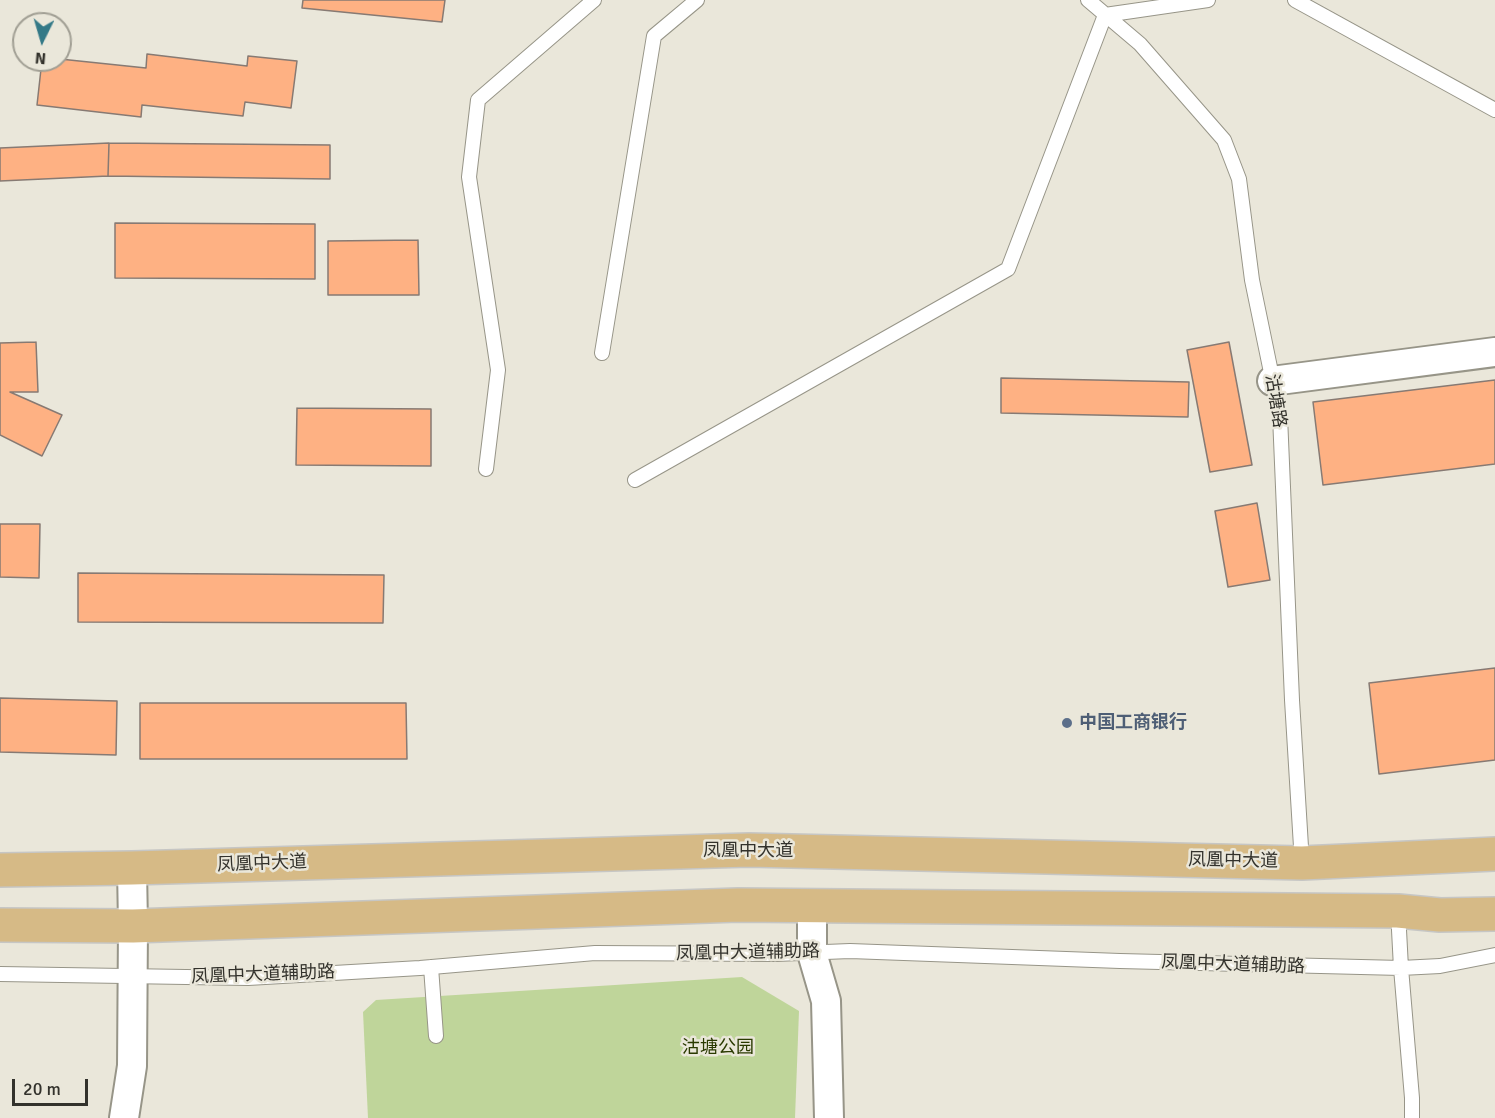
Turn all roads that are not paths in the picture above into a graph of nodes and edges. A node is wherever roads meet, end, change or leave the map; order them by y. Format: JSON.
{"nodes":[{"id":1,"x":594,"y":0,"type":"edge"},
{"id":2,"x":697,"y":0,"type":"edge"},
{"id":3,"x":1088,"y":0,"type":"edge"},
{"id":4,"x":1208,"y":0,"type":"edge"},
{"id":5,"x":1295,"y":0,"type":"edge"},
{"id":6,"x":1105,"y":15,"type":"junction"},
{"id":7,"x":1495,"y":110,"type":"edge"},
{"id":8,"x":1495,"y":352,"type":"edge"},
{"id":9,"x":602,"y":353,"type":"dead end"},
{"id":10,"x":1272,"y":381,"type":"junction"},
{"id":11,"x":486,"y":469,"type":"dead end"},
{"id":12,"x":635,"y":480,"type":"dead end"},
{"id":13,"x":1495,"y":854,"type":"edge"},
{"id":14,"x":1302,"y":863,"type":"junction"},
{"id":15,"x":132,"y":868,"type":"junction"},
{"id":16,"x":0,"y":870,"type":"edge"},
{"id":17,"x":812,"y":905,"type":"junction"},
{"id":18,"x":1398,"y":911,"type":"junction"},
{"id":19,"x":1495,"y":914,"type":"edge"},
{"id":20,"x":0,"y":925,"type":"edge"},
{"id":21,"x":133,"y":926,"type":"junction"},
{"id":22,"x":812,"y":953,"type":"junction"},
{"id":23,"x":1495,"y":955,"type":"edge"},
{"id":24,"x":431,"y":967,"type":"junction"},
{"id":25,"x":1401,"y":968,"type":"junction"},
{"id":26,"x":0,"y":974,"type":"edge"},
{"id":27,"x":133,"y":977,"type":"junction"},
{"id":28,"x":436,"y":1036,"type":"dead end"},
{"id":29,"x":124,"y":1118,"type":"edge"},
{"id":30,"x":829,"y":1118,"type":"edge"},
{"id":31,"x":1412,"y":1118,"type":"edge"}],
"edges":[{"from":1,"to":11,"type":"lane"},
{"from":2,"to":9,"type":"lane"},
{"from":3,"to":6,"type":"lane","name":"沽塘路"},
{"from":4,"to":6,"type":"lane"},
{"from":5,"to":7,"type":"lane"},
{"from":6,"to":10,"type":"lane","name":"沽塘路"},
{"from":6,"to":12,"type":"lane"},
{"from":8,"to":10,"type":"street"},
{"from":10,"to":14,"type":"lane","name":"沽塘路"},
{"from":13,"to":14,"type":"main road","name":"凤凰中大道"},
{"from":14,"to":15,"type":"main road","name":"凤凰中大道"},
{"from":15,"to":16,"type":"main road","name":"凤凰中大道"},
{"from":15,"to":21,"type":"street"},
{"from":17,"to":18,"type":"main road"},
{"from":17,"to":21,"type":"main road"},
{"from":17,"to":22,"type":"street"},
{"from":18,"to":19,"type":"main road"},
{"from":18,"to":25,"type":"lane"},
{"from":20,"to":21,"type":"main road"},
{"from":21,"to":27,"type":"street"},
{"from":22,"to":24,"type":"lane","name":"凤凰中大道辅助路"},
{"from":22,"to":25,"type":"lane","name":"凤凰中大道辅助路"},
{"from":22,"to":30,"type":"street"},
{"from":23,"to":25,"type":"lane","name":"凤凰中大道辅助路"},
{"from":24,"to":27,"type":"lane","name":"凤凰中大道辅助路"},
{"from":24,"to":28,"type":"lane"},
{"from":25,"to":31,"type":"lane"},
{"from":26,"to":27,"type":"lane","name":"凤凰中大道辅助路"},
{"from":27,"to":29,"type":"street"}]}
